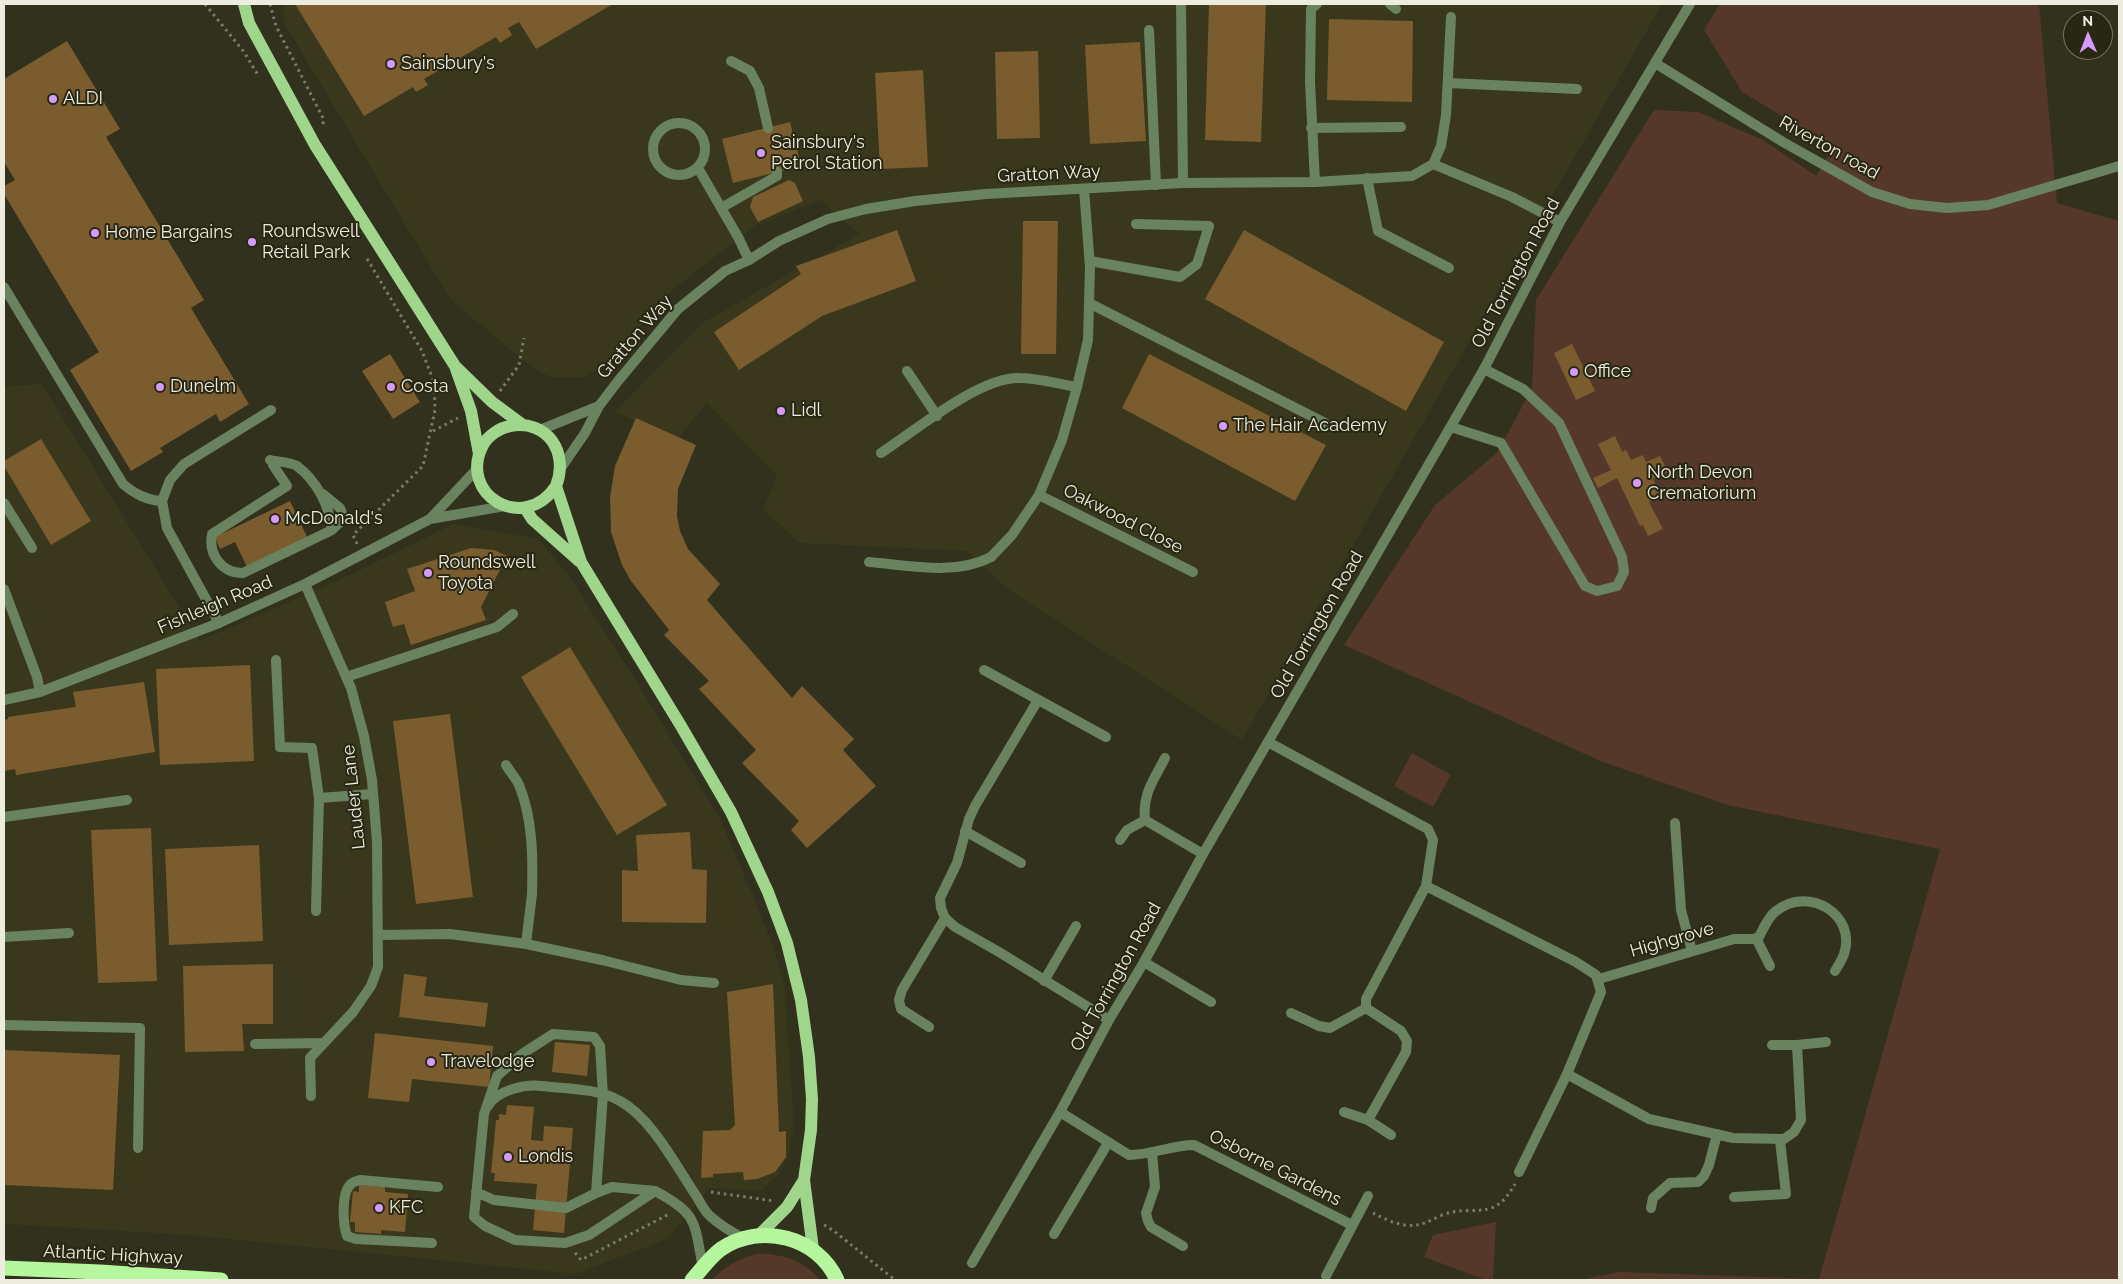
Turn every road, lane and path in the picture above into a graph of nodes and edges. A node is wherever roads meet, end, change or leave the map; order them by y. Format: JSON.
{"nodes":[{"id":1,"x":205,"y":4,"type":"edge"},
{"id":2,"x":234,"y":4,"type":"edge"},
{"id":3,"x":244,"y":4,"type":"edge"},
{"id":4,"x":270,"y":4,"type":"edge"},
{"id":5,"x":1182,"y":4,"type":"edge"},
{"id":6,"x":1317,"y":4,"type":"edge"},
{"id":7,"x":1690,"y":4,"type":"edge"},
{"id":8,"x":1451,"y":17,"type":"dead end"},
{"id":9,"x":249,"y":23,"type":"junction"},
{"id":10,"x":1149,"y":30,"type":"dead end"},
{"id":11,"x":731,"y":61,"type":"dead end"},
{"id":12,"x":1655,"y":62,"type":"junction"},
{"id":13,"x":259,"y":78,"type":"dead end"},
{"id":14,"x":1448,"y":83,"type":"junction"},
{"id":15,"x":1577,"y":89,"type":"dead end"},
{"id":16,"x":1401,"y":127,"type":"dead end"},
{"id":17,"x":768,"y":128,"type":"dead end"},
{"id":18,"x":1311,"y":128,"type":"junction"},
{"id":19,"x":314,"y":145,"type":"junction"},
{"id":20,"x":1432,"y":164,"type":"junction"},
{"id":21,"x":2119,"y":166,"type":"edge"},
{"id":22,"x":698,"y":168,"type":"junction"},
{"id":23,"x":777,"y":172,"type":"dead end"},
{"id":24,"x":1367,"y":178,"type":"junction"},
{"id":25,"x":1315,"y":182,"type":"junction"},
{"id":26,"x":1184,"y":183,"type":"junction"},
{"id":27,"x":1156,"y":185,"type":"junction"},
{"id":28,"x":1084,"y":189,"type":"junction"},
{"id":29,"x":722,"y":208,"type":"junction"},
{"id":30,"x":1560,"y":222,"type":"junction"},
{"id":31,"x":1136,"y":224,"type":"dead end"},
{"id":32,"x":363,"y":253,"type":"dead end"},
{"id":33,"x":749,"y":260,"type":"junction"},
{"id":34,"x":1090,"y":261,"type":"junction"},
{"id":35,"x":1449,"y":268,"type":"dead end"},
{"id":36,"x":4,"y":287,"type":"edge"},
{"id":37,"x":1089,"y":303,"type":"junction"},
{"id":38,"x":455,"y":366,"type":"junction"},
{"id":39,"x":1484,"y":369,"type":"junction"},
{"id":40,"x":907,"y":371,"type":"dead end"},
{"id":41,"x":1077,"y":387,"type":"junction"},
{"id":42,"x":599,"y":406,"type":"junction"},
{"id":43,"x":271,"y":410,"type":"dead end"},
{"id":44,"x":937,"y":416,"type":"junction"},
{"id":45,"x":1325,"y":423,"type":"dead end"},
{"id":46,"x":523,"y":425,"type":"junction"},
{"id":47,"x":1451,"y":426,"type":"junction"},
{"id":48,"x":540,"y":430,"type":"junction"},
{"id":49,"x":882,"y":453,"type":"dead end"},
{"id":50,"x":479,"y":454,"type":"junction"},
{"id":51,"x":561,"y":468,"type":"junction"},
{"id":52,"x":477,"y":469,"type":"junction"},
{"id":53,"x":556,"y":486,"type":"junction"},
{"id":54,"x":1039,"y":495,"type":"junction"},
{"id":55,"x":162,"y":501,"type":"junction"},
{"id":56,"x":4,"y":503,"type":"edge"},
{"id":57,"x":506,"y":506,"type":"junction"},
{"id":58,"x":525,"y":508,"type":"junction"},
{"id":59,"x":430,"y":519,"type":"junction"},
{"id":60,"x":332,"y":530,"type":"joint"},
{"id":61,"x":353,"y":535,"type":"dead end"},
{"id":62,"x":32,"y":548,"type":"dead end"},
{"id":63,"x":581,"y":562,"type":"junction"},
{"id":64,"x":869,"y":562,"type":"dead end"},
{"id":65,"x":1193,"y":572,"type":"dead end"},
{"id":66,"x":305,"y":584,"type":"junction"},
{"id":67,"x":4,"y":589,"type":"edge"},
{"id":68,"x":513,"y":614,"type":"dead end"},
{"id":69,"x":219,"y":623,"type":"junction"},
{"id":70,"x":276,"y":660,"type":"dead end"},
{"id":71,"x":984,"y":670,"type":"dead end"},
{"id":72,"x":346,"y":677,"type":"junction"},
{"id":73,"x":40,"y":692,"type":"junction"},
{"id":74,"x":4,"y":700,"type":"edge"},
{"id":75,"x":1038,"y":700,"type":"junction"},
{"id":76,"x":1106,"y":737,"type":"dead end"},
{"id":77,"x":1268,"y":742,"type":"junction"},
{"id":78,"x":1165,"y":758,"type":"dead end"},
{"id":79,"x":506,"y":765,"type":"dead end"},
{"id":80,"x":373,"y":794,"type":"junction"},
{"id":81,"x":319,"y":798,"type":"junction"},
{"id":82,"x":127,"y":800,"type":"dead end"},
{"id":83,"x":4,"y":817,"type":"edge"},
{"id":84,"x":1145,"y":820,"type":"junction"},
{"id":85,"x":1675,"y":823,"type":"dead end"},
{"id":86,"x":965,"y":831,"type":"junction"},
{"id":87,"x":1120,"y":840,"type":"dead end"},
{"id":88,"x":1203,"y":854,"type":"junction"},
{"id":89,"x":1021,"y":863,"type":"dead end"},
{"id":90,"x":1426,"y":886,"type":"junction"},
{"id":91,"x":316,"y":911,"type":"dead end"},
{"id":92,"x":945,"y":918,"type":"junction"},
{"id":93,"x":1076,"y":926,"type":"dead end"},
{"id":94,"x":69,"y":932,"type":"dead end"},
{"id":95,"x":379,"y":935,"type":"junction"},
{"id":96,"x":4,"y":937,"type":"edge"},
{"id":97,"x":1756,"y":938,"type":"junction"},
{"id":98,"x":526,"y":944,"type":"junction"},
{"id":99,"x":1692,"y":951,"type":"junction"},
{"id":100,"x":1144,"y":962,"type":"junction"},
{"id":101,"x":1770,"y":966,"type":"dead end"},
{"id":102,"x":1835,"y":972,"type":"dead end"},
{"id":103,"x":1599,"y":979,"type":"junction"},
{"id":104,"x":1044,"y":981,"type":"junction"},
{"id":105,"x":714,"y":983,"type":"dead end"},
{"id":106,"x":1211,"y":1002,"type":"dead end"},
{"id":107,"x":1366,"y":1004,"type":"junction"},
{"id":108,"x":1291,"y":1013,"type":"dead end"},
{"id":109,"x":1109,"y":1020,"type":"junction"},
{"id":110,"x":4,"y":1025,"type":"edge"},
{"id":111,"x":929,"y":1027,"type":"dead end"},
{"id":112,"x":1826,"y":1042,"type":"dead end"},
{"id":113,"x":324,"y":1043,"type":"junction"},
{"id":114,"x":255,"y":1044,"type":"dead end"},
{"id":115,"x":1772,"y":1045,"type":"dead end"},
{"id":116,"x":1797,"y":1045,"type":"junction"},
{"id":117,"x":1567,"y":1074,"type":"junction"},
{"id":118,"x":603,"y":1095,"type":"junction"},
{"id":119,"x":311,"y":1096,"type":"dead end"},
{"id":120,"x":1060,"y":1112,"type":"junction"},
{"id":121,"x":1344,"y":1112,"type":"dead end"},
{"id":122,"x":484,"y":1114,"type":"junction"},
{"id":123,"x":1368,"y":1120,"type":"junction"},
{"id":124,"x":1717,"y":1134,"type":"junction"},
{"id":125,"x":1391,"y":1135,"type":"dead end"},
{"id":126,"x":1780,"y":1140,"type":"junction"},
{"id":127,"x":1108,"y":1143,"type":"junction"},
{"id":128,"x":138,"y":1148,"type":"dead end"},
{"id":129,"x":1152,"y":1152,"type":"junction"},
{"id":130,"x":1519,"y":1172,"type":"joint"},
{"id":131,"x":804,"y":1180,"type":"junction"},
{"id":132,"x":438,"y":1187,"type":"dead end"},
{"id":133,"x":656,"y":1191,"type":"junction"},
{"id":134,"x":476,"y":1192,"type":"junction"},
{"id":135,"x":596,"y":1193,"type":"junction"},
{"id":136,"x":1368,"y":1196,"type":"dead end"},
{"id":137,"x":1734,"y":1197,"type":"dead end"},
{"id":138,"x":1361,"y":1207,"type":"junction"},
{"id":139,"x":1651,"y":1208,"type":"dead end"},
{"id":140,"x":1352,"y":1225,"type":"junction"},
{"id":141,"x":834,"y":1231,"type":"dead end"},
{"id":142,"x":1054,"y":1234,"type":"dead end"},
{"id":143,"x":751,"y":1238,"type":"junction"},
{"id":144,"x":432,"y":1243,"type":"dead end"},
{"id":145,"x":1183,"y":1246,"type":"dead end"},
{"id":146,"x":813,"y":1250,"type":"junction"},
{"id":147,"x":972,"y":1263,"type":"dead end"},
{"id":148,"x":4,"y":1268,"type":"edge"},
{"id":149,"x":703,"y":1268,"type":"junction"},
{"id":150,"x":834,"y":1274,"type":"edge"},
{"id":151,"x":1326,"y":1276,"type":"dead end"},
{"id":152,"x":221,"y":1280,"type":"edge"},
{"id":153,"x":692,"y":1280,"type":"edge"},
{"id":154,"x":848,"y":1280,"type":"edge"},
{"id":155,"x":895,"y":1280,"type":"edge"}],
"edges":[{"from":1,"to":13,"type":"path"},
{"from":2,"to":9,"type":"main road"},
{"from":3,"to":9,"type":"main road"},
{"from":4,"to":19,"type":"path"},
{"from":5,"to":26,"type":"street"},
{"from":6,"to":18,"type":"street"},
{"from":7,"to":12,"type":"street","name":"Old Torrington Road"},
{"from":8,"to":14,"type":"street"},
{"from":9,"to":19,"type":"main road"},
{"from":10,"to":27,"type":"street"},
{"from":11,"to":17,"type":"street"},
{"from":12,"to":21,"type":"street","name":"Riverton road"},
{"from":12,"to":30,"type":"street","name":"Old Torrington Road"},
{"from":14,"to":15,"type":"street"},
{"from":14,"to":20,"type":"street"},
{"from":16,"to":18,"type":"street"},
{"from":18,"to":25,"type":"street"},
{"from":19,"to":38,"type":"main road"},
{"from":20,"to":24,"type":"street","name":"Gratton Way"},
{"from":20,"to":30,"type":"street"},
{"from":22,"to":22,"type":"street"},
{"from":22,"to":29,"type":"street"},
{"from":23,"to":29,"type":"street"},
{"from":24,"to":25,"type":"street","name":"Gratton Way"},
{"from":24,"to":35,"type":"street"},
{"from":25,"to":26,"type":"street","name":"Gratton Way"},
{"from":26,"to":27,"type":"street","name":"Gratton Way"},
{"from":27,"to":28,"type":"street","name":"Gratton Way"},
{"from":28,"to":33,"type":"street","name":"Gratton Way"},
{"from":28,"to":34,"type":"street","name":"Oakwood Close"},
{"from":29,"to":33,"type":"street"},
{"from":30,"to":39,"type":"street","name":"Old Torrington Road"},
{"from":31,"to":34,"type":"street"},
{"from":32,"to":61,"type":"path"},
{"from":33,"to":42,"type":"street","name":"Gratton Way"},
{"from":34,"to":37,"type":"street","name":"Oakwood Close"},
{"from":36,"to":55,"type":"street"},
{"from":37,"to":41,"type":"street","name":"Oakwood Close"},
{"from":37,"to":45,"type":"street"},
{"from":38,"to":46,"type":"main road"},
{"from":38,"to":50,"type":"main road"},
{"from":39,"to":47,"type":"street","name":"Old Torrington Road"},
{"from":39,"to":47,"type":"street"},
{"from":40,"to":44,"type":"street"},
{"from":41,"to":44,"type":"street"},
{"from":41,"to":54,"type":"street","name":"Oakwood Close"},
{"from":42,"to":48,"type":"street","name":"Gratton Way"},
{"from":42,"to":51,"type":"street","name":"Gratton Way"},
{"from":43,"to":55,"type":"street"},
{"from":44,"to":49,"type":"street"},
{"from":46,"to":48,"type":"main road"},
{"from":46,"to":50,"type":"main road"},
{"from":47,"to":77,"type":"street","name":"Old Torrington Road"},
{"from":48,"to":51,"type":"main road"},
{"from":50,"to":52,"type":"main road"},
{"from":51,"to":53,"type":"main road"},
{"from":52,"to":57,"type":"main road"},
{"from":52,"to":59,"type":"street","name":"Fishleigh Road"},
{"from":53,"to":58,"type":"main road"},
{"from":53,"to":63,"type":"main road"},
{"from":54,"to":64,"type":"street","name":"Oakwood Close"},
{"from":54,"to":65,"type":"street","name":"Oakwood Close"},
{"from":55,"to":69,"type":"street"},
{"from":56,"to":62,"type":"street"},
{"from":57,"to":58,"type":"main road"},
{"from":57,"to":59,"type":"street","name":"Fishleigh Road"},
{"from":58,"to":63,"type":"main road"},
{"from":59,"to":66,"type":"street","name":"Fishleigh Road"},
{"from":60,"to":60,"type":"street"},
{"from":63,"to":131,"type":"main road"},
{"from":66,"to":69,"type":"street","name":"Fishleigh Road"},
{"from":66,"to":72,"type":"street","name":"Lauder Lane"},
{"from":67,"to":73,"type":"street"},
{"from":68,"to":72,"type":"street"},
{"from":69,"to":73,"type":"street","name":"Fishleigh Road"},
{"from":70,"to":81,"type":"street"},
{"from":71,"to":75,"type":"street"},
{"from":72,"to":80,"type":"street","name":"Lauder Lane"},
{"from":73,"to":74,"type":"street","name":"Fishleigh Road"},
{"from":75,"to":76,"type":"street"},
{"from":75,"to":86,"type":"street"},
{"from":77,"to":88,"type":"street","name":"Old Torrington Road"},
{"from":77,"to":90,"type":"street"},
{"from":78,"to":84,"type":"street"},
{"from":79,"to":98,"type":"street"},
{"from":80,"to":81,"type":"street"},
{"from":80,"to":95,"type":"street","name":"Lauder Lane"},
{"from":81,"to":91,"type":"street"},
{"from":82,"to":83,"type":"street"},
{"from":84,"to":87,"type":"street"},
{"from":84,"to":88,"type":"street"},
{"from":85,"to":99,"type":"street"},
{"from":86,"to":89,"type":"street"},
{"from":86,"to":92,"type":"street"},
{"from":88,"to":100,"type":"street","name":"Old Torrington Road"},
{"from":90,"to":103,"type":"street"},
{"from":90,"to":107,"type":"street"},
{"from":92,"to":104,"type":"street"},
{"from":92,"to":111,"type":"street"},
{"from":93,"to":104,"type":"street"},
{"from":94,"to":96,"type":"street"},
{"from":95,"to":98,"type":"street"},
{"from":95,"to":113,"type":"street","name":"Lauder Lane"},
{"from":97,"to":99,"type":"street","name":"Highgrove"},
{"from":97,"to":101,"type":"street"},
{"from":97,"to":102,"type":"street"},
{"from":98,"to":105,"type":"street"},
{"from":99,"to":103,"type":"street","name":"Highgrove"},
{"from":100,"to":106,"type":"street"},
{"from":100,"to":109,"type":"street","name":"Old Torrington Road"},
{"from":103,"to":117,"type":"street"},
{"from":104,"to":109,"type":"street"},
{"from":107,"to":108,"type":"street"},
{"from":107,"to":123,"type":"street"},
{"from":109,"to":120,"type":"street","name":"Old Torrington Road"},
{"from":110,"to":128,"type":"street"},
{"from":112,"to":116,"type":"street"},
{"from":113,"to":114,"type":"street"},
{"from":113,"to":119,"type":"street","name":"Lauder Lane"},
{"from":115,"to":116,"type":"street"},
{"from":116,"to":126,"type":"street"},
{"from":117,"to":124,"type":"street"},
{"from":117,"to":130,"type":"street"},
{"from":118,"to":122,"type":"street"},
{"from":118,"to":122,"type":"street"},
{"from":118,"to":135,"type":"street"},
{"from":118,"to":143,"type":"street"},
{"from":120,"to":127,"type":"street","name":"Osborne Gardens"},
{"from":120,"to":147,"type":"street","name":"Old Torrington Road"},
{"from":121,"to":123,"type":"street"},
{"from":122,"to":134,"type":"street"},
{"from":123,"to":125,"type":"street"},
{"from":124,"to":126,"type":"street"},
{"from":124,"to":139,"type":"street"},
{"from":126,"to":137,"type":"street"},
{"from":127,"to":129,"type":"street","name":"Osborne Gardens"},
{"from":127,"to":142,"type":"street"},
{"from":129,"to":140,"type":"street","name":"Osborne Gardens"},
{"from":129,"to":145,"type":"street"},
{"from":130,"to":138,"type":"path"},
{"from":131,"to":143,"type":"main road"},
{"from":131,"to":146,"type":"main road"},
{"from":132,"to":144,"type":"street"},
{"from":133,"to":134,"type":"street"},
{"from":133,"to":135,"type":"street"},
{"from":133,"to":149,"type":"street"},
{"from":134,"to":135,"type":"street"},
{"from":136,"to":138,"type":"street","name":"Osborne Gardens"},
{"from":138,"to":140,"type":"street","name":"Osborne Gardens"},
{"from":140,"to":151,"type":"street","name":"Osborne Gardens"},
{"from":141,"to":155,"type":"path"},
{"from":143,"to":146,"type":"highway"},
{"from":143,"to":149,"type":"highway"},
{"from":146,"to":150,"type":"highway"},
{"from":148,"to":152,"type":"highway","name":"Atlantic Highway"},
{"from":149,"to":153,"type":"highway"},
{"from":150,"to":154,"type":"highway"}]}
